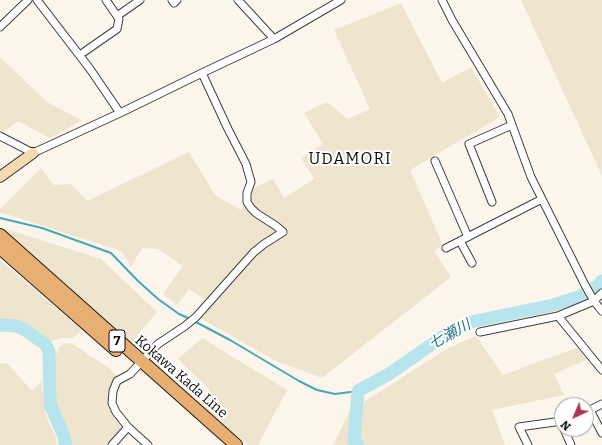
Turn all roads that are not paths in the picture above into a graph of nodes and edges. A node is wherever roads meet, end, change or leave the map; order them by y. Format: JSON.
{"nodes":[{"id":1,"x":28,"y":0,"type":"edge"},
{"id":2,"x":38,"y":0,"type":"edge"},
{"id":3,"x":106,"y":0,"type":"edge"},
{"id":4,"x":140,"y":0,"type":"edge"},
{"id":5,"x":172,"y":0,"type":"edge"},
{"id":6,"x":177,"y":0,"type":"edge"},
{"id":7,"x":342,"y":0,"type":"edge"},
{"id":8,"x":442,"y":0,"type":"edge"},
{"id":9,"x":242,"y":1,"type":"edge"},
{"id":10,"x":117,"y":16,"type":"junction"},
{"id":11,"x":0,"y":27,"type":"edge"},
{"id":12,"x":274,"y":39,"type":"junction"},
{"id":13,"x":84,"y":52,"type":"dead end"},
{"id":14,"x":202,"y":73,"type":"junction"},
{"id":15,"x":120,"y":113,"type":"junction"},
{"id":16,"x":512,"y":125,"type":"junction"},
{"id":17,"x":0,"y":136,"type":"edge"},
{"id":18,"x":33,"y":154,"type":"junction"},
{"id":19,"x":435,"y":161,"type":"dead end"},
{"id":20,"x":0,"y":177,"type":"edge"},
{"id":21,"x":542,"y":199,"type":"junction"},
{"id":22,"x":492,"y":202,"type":"dead end"},
{"id":23,"x":0,"y":235,"type":"edge"},
{"id":24,"x":468,"y":237,"type":"junction"},
{"id":25,"x":460,"y":241,"type":"junction"},
{"id":26,"x":0,"y":248,"type":"edge"},
{"id":27,"x":446,"y":248,"type":"dead end"},
{"id":28,"x":472,"y":263,"type":"dead end"},
{"id":29,"x":602,"y":293,"type":"edge"},
{"id":30,"x":594,"y":301,"type":"junction"},
{"id":31,"x":602,"y":311,"type":"edge"},
{"id":32,"x":558,"y":316,"type":"junction"},
{"id":33,"x":480,"y":332,"type":"dead end"},
{"id":34,"x":138,"y":365,"type":"junction"},
{"id":35,"x":602,"y":370,"type":"edge"},
{"id":36,"x":594,"y":420,"type":"edge"},
{"id":37,"x":554,"y":423,"type":"edge"},
{"id":38,"x":128,"y":427,"type":"junction"},
{"id":39,"x":602,"y":433,"type":"edge"},
{"id":40,"x":112,"y":445,"type":"edge"},
{"id":41,"x":148,"y":445,"type":"edge"},
{"id":42,"x":223,"y":445,"type":"edge"},
{"id":43,"x":236,"y":445,"type":"edge"},
{"id":44,"x":528,"y":445,"type":"edge"}],
"edges":[{"from":1,"to":11,"type":"street"},
{"from":2,"to":15,"type":"street"},
{"from":3,"to":10,"type":"street"},
{"from":4,"to":10,"type":"street"},
{"from":5,"to":6,"type":"street"},
{"from":7,"to":12,"type":"street"},
{"from":8,"to":16,"type":"street"},
{"from":9,"to":12,"type":"street"},
{"from":10,"to":13,"type":"street"},
{"from":12,"to":14,"type":"street"},
{"from":14,"to":15,"type":"street"},
{"from":14,"to":34,"type":"street"},
{"from":15,"to":18,"type":"street"},
{"from":16,"to":21,"type":"street"},
{"from":16,"to":22,"type":"street"},
{"from":17,"to":18,"type":"street"},
{"from":18,"to":20,"type":"street"},
{"from":19,"to":24,"type":"street"},
{"from":21,"to":24,"type":"street"},
{"from":21,"to":30,"type":"street"},
{"from":23,"to":34,"type":"main road","name":"Kokawa Kada Line","number":"7"},
{"from":24,"to":25,"type":"street"},
{"from":25,"to":27,"type":"street"},
{"from":25,"to":28,"type":"street"},
{"from":26,"to":34,"type":"main road","name":"Kokawa Kada Line","number":"7"},
{"from":29,"to":30,"type":"street"},
{"from":30,"to":31,"type":"street"},
{"from":30,"to":32,"type":"street"},
{"from":32,"to":33,"type":"street"},
{"from":32,"to":35,"type":"street"},
{"from":34,"to":38,"type":"street"},
{"from":34,"to":42,"type":"main road","name":"Kokawa Kada Line","number":"7"},
{"from":34,"to":43,"type":"main road","name":"Kokawa Kada Line","number":"7"},
{"from":36,"to":39,"type":"street"},
{"from":37,"to":44,"type":"street"},
{"from":38,"to":40,"type":"street"},
{"from":38,"to":41,"type":"street"}]}
